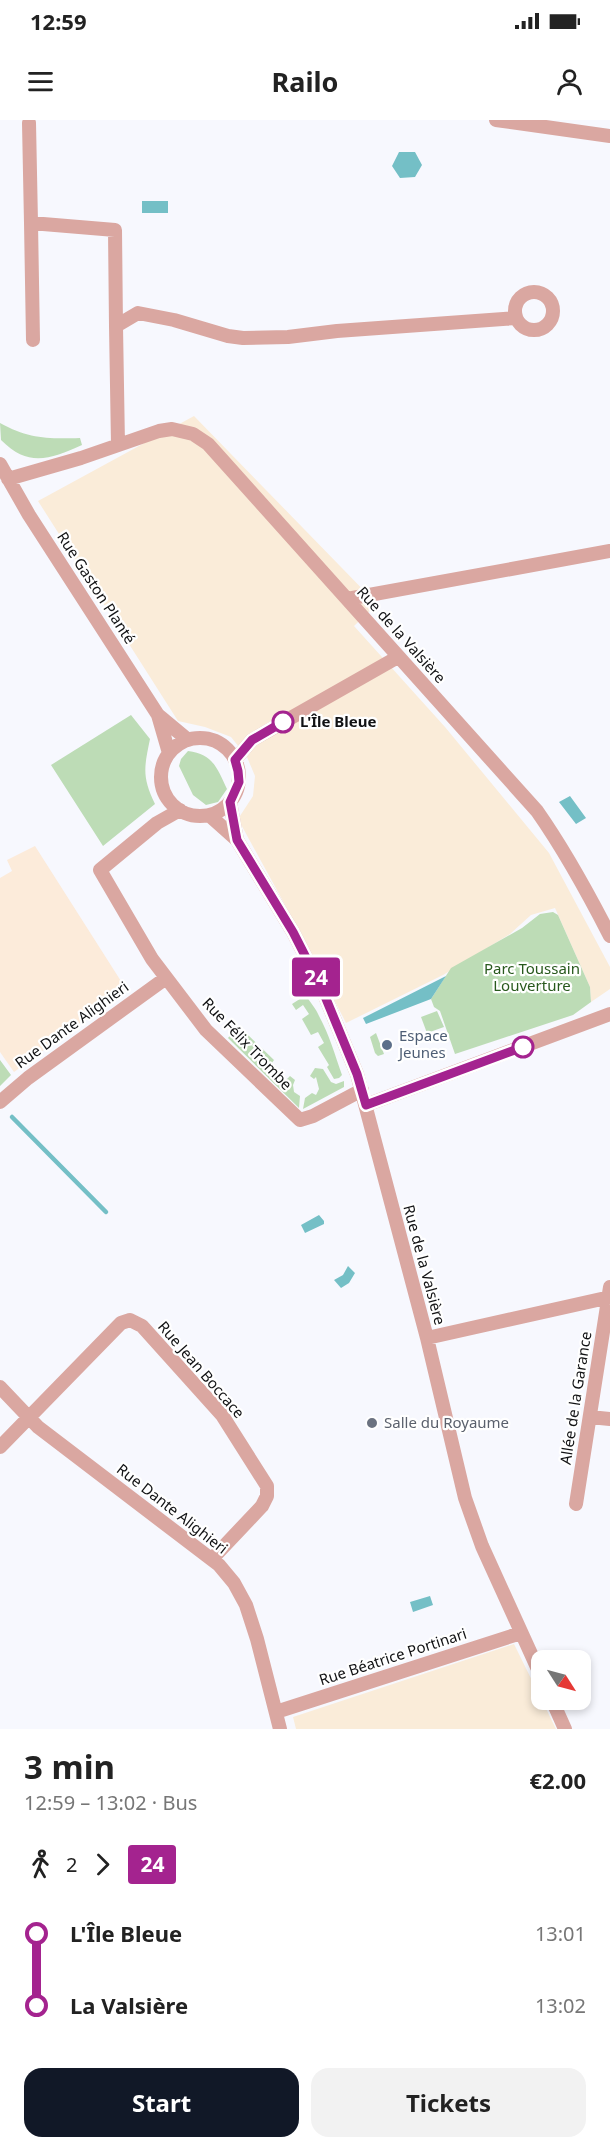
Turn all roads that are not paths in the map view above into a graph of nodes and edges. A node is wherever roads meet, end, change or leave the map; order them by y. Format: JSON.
{"nodes":[{"id":1,"x":496,"y":120,"type":"edge"},
{"id":2,"x":29,"y":123,"type":"dead end"},
{"id":3,"x":610,"y":135,"type":"edge"},
{"id":4,"x":31,"y":223,"type":"junction"},
{"id":5,"x":516,"y":318,"type":"dead end"},
{"id":6,"x":116,"y":326,"type":"junction"},
{"id":7,"x":33,"y":340,"type":"dead end"},
{"id":8,"x":118,"y":445,"type":"junction"},
{"id":9,"x":0,"y":464,"type":"edge"},
{"id":10,"x":8,"y":479,"type":"junction"},
{"id":11,"x":610,"y":551,"type":"edge"},
{"id":12,"x":347,"y":599,"type":"junction"},
{"id":13,"x":398,"y":657,"type":"junction"},
{"id":14,"x":158,"y":715,"type":"junction"},
{"id":15,"x":188,"y":740,"type":"junction"},
{"id":16,"x":252,"y":740,"type":"junction"},
{"id":17,"x":222,"y":745,"type":"junction"},
{"id":18,"x":169,"y":753,"type":"junction"},
{"id":19,"x":235,"y":760,"type":"junction"},
{"id":20,"x":168,"y":798,"type":"junction"},
{"id":21,"x":230,"y":802,"type":"junction"},
{"id":22,"x":180,"y":810,"type":"junction"},
{"id":23,"x":209,"y":815,"type":"junction"},
{"id":24,"x":157,"y":823,"type":"junction"},
{"id":25,"x":237,"y":840,"type":"junction"},
{"id":26,"x":610,"y":936,"type":"edge"},
{"id":27,"x":166,"y":978,"type":"junction"},
{"id":28,"x":610,"y":1014,"type":"edge"},
{"id":29,"x":362,"y":1090,"type":"junction"},
{"id":30,"x":0,"y":1102,"type":"edge"},
{"id":31,"x":366,"y":1105,"type":"junction"},
{"id":32,"x":610,"y":1294,"type":"edge"},
{"id":33,"x":427,"y":1338,"type":"junction"},
{"id":34,"x":0,"y":1386,"type":"edge"},
{"id":35,"x":590,"y":1417,"type":"junction"},
{"id":36,"x":29,"y":1418,"type":"junction"},
{"id":37,"x":610,"y":1419,"type":"edge"},
{"id":38,"x":0,"y":1447,"type":"edge"},
{"id":39,"x":576,"y":1504,"type":"dead end"},
{"id":40,"x":212,"y":1559,"type":"junction"},
{"id":41,"x":521,"y":1633,"type":"junction"},
{"id":42,"x":531,"y":1654,"type":"edge"},
{"id":43,"x":557,"y":1710,"type":"edge"},
{"id":44,"x":276,"y":1712,"type":"junction"},
{"id":45,"x":280,"y":1729,"type":"edge"},
{"id":46,"x":566,"y":1729,"type":"edge"}],
"edges":[{"from":1,"to":3,"type":"street"},
{"from":2,"to":4,"type":"street"},
{"from":4,"to":6,"type":"street"},
{"from":4,"to":7,"type":"street"},
{"from":5,"to":6,"type":"street"},
{"from":6,"to":8,"type":"street"},
{"from":8,"to":10,"type":"street","name":"Rue de la Valsière"},
{"from":8,"to":12,"type":"street","name":"Rue de la Valsière"},
{"from":9,"to":10,"type":"street"},
{"from":10,"to":14,"type":"street","name":"Rue Gaston Planté"},
{"from":11,"to":12,"type":"street"},
{"from":12,"to":13,"type":"street","name":"Rue de la Valsière"},
{"from":13,"to":16,"type":"street"},
{"from":13,"to":26,"type":"street","name":"Rue de la Valsière"},
{"from":14,"to":15,"type":"street","name":"Rue Gaston Planté"},
{"from":14,"to":18,"type":"street","name":"Rue Gaston Planté"},
{"from":15,"to":17,"type":"street"},
{"from":15,"to":18,"type":"street"},
{"from":16,"to":17,"type":"street"},
{"from":16,"to":19,"type":"street"},
{"from":17,"to":19,"type":"street"},
{"from":18,"to":20,"type":"street","name":"Rue Gaston Planté"},
{"from":19,"to":21,"type":"street"},
{"from":20,"to":22,"type":"street"},
{"from":20,"to":24,"type":"street","name":"Rue Félix Trombe"},
{"from":21,"to":23,"type":"street"},
{"from":21,"to":25,"type":"street"},
{"from":22,"to":23,"type":"street"},
{"from":22,"to":24,"type":"street","name":"Rue Félix Trombe"},
{"from":23,"to":25,"type":"street"},
{"from":24,"to":27,"type":"street","name":"Rue Félix Trombe"},
{"from":25,"to":29,"type":"street"},
{"from":27,"to":29,"type":"street","name":"Rue Félix Trombe"},
{"from":27,"to":30,"type":"street","name":"Rue Dante Alighieri"},
{"from":28,"to":31,"type":"street"},
{"from":29,"to":31,"type":"street","name":"Rue de la Valsière"},
{"from":31,"to":33,"type":"street","name":"Rue de la Valsière"},
{"from":32,"to":33,"type":"street"},
{"from":32,"to":35,"type":"street","name":"Allée de la Garance"},
{"from":33,"to":41,"type":"street","name":"Rue de la Valsière"},
{"from":34,"to":36,"type":"street","name":"Rue Dante Alighieri"},
{"from":35,"to":37,"type":"street"},
{"from":35,"to":39,"type":"street","name":"Allée de la Garance"},
{"from":36,"to":38,"type":"street"},
{"from":36,"to":40,"type":"street","name":"Rue Dante Alighieri"},
{"from":36,"to":40,"type":"street","name":"Rue Jean Boccace"},
{"from":40,"to":44,"type":"street","name":"Rue Dante Alighieri"},
{"from":41,"to":42,"type":"street","name":"Rue de la Valsière"},
{"from":41,"to":44,"type":"street","name":"Rue Béatrice Portinari"},
{"from":43,"to":46,"type":"street"},
{"from":44,"to":45,"type":"street","name":"Rue Dante Alighieri"}]}
